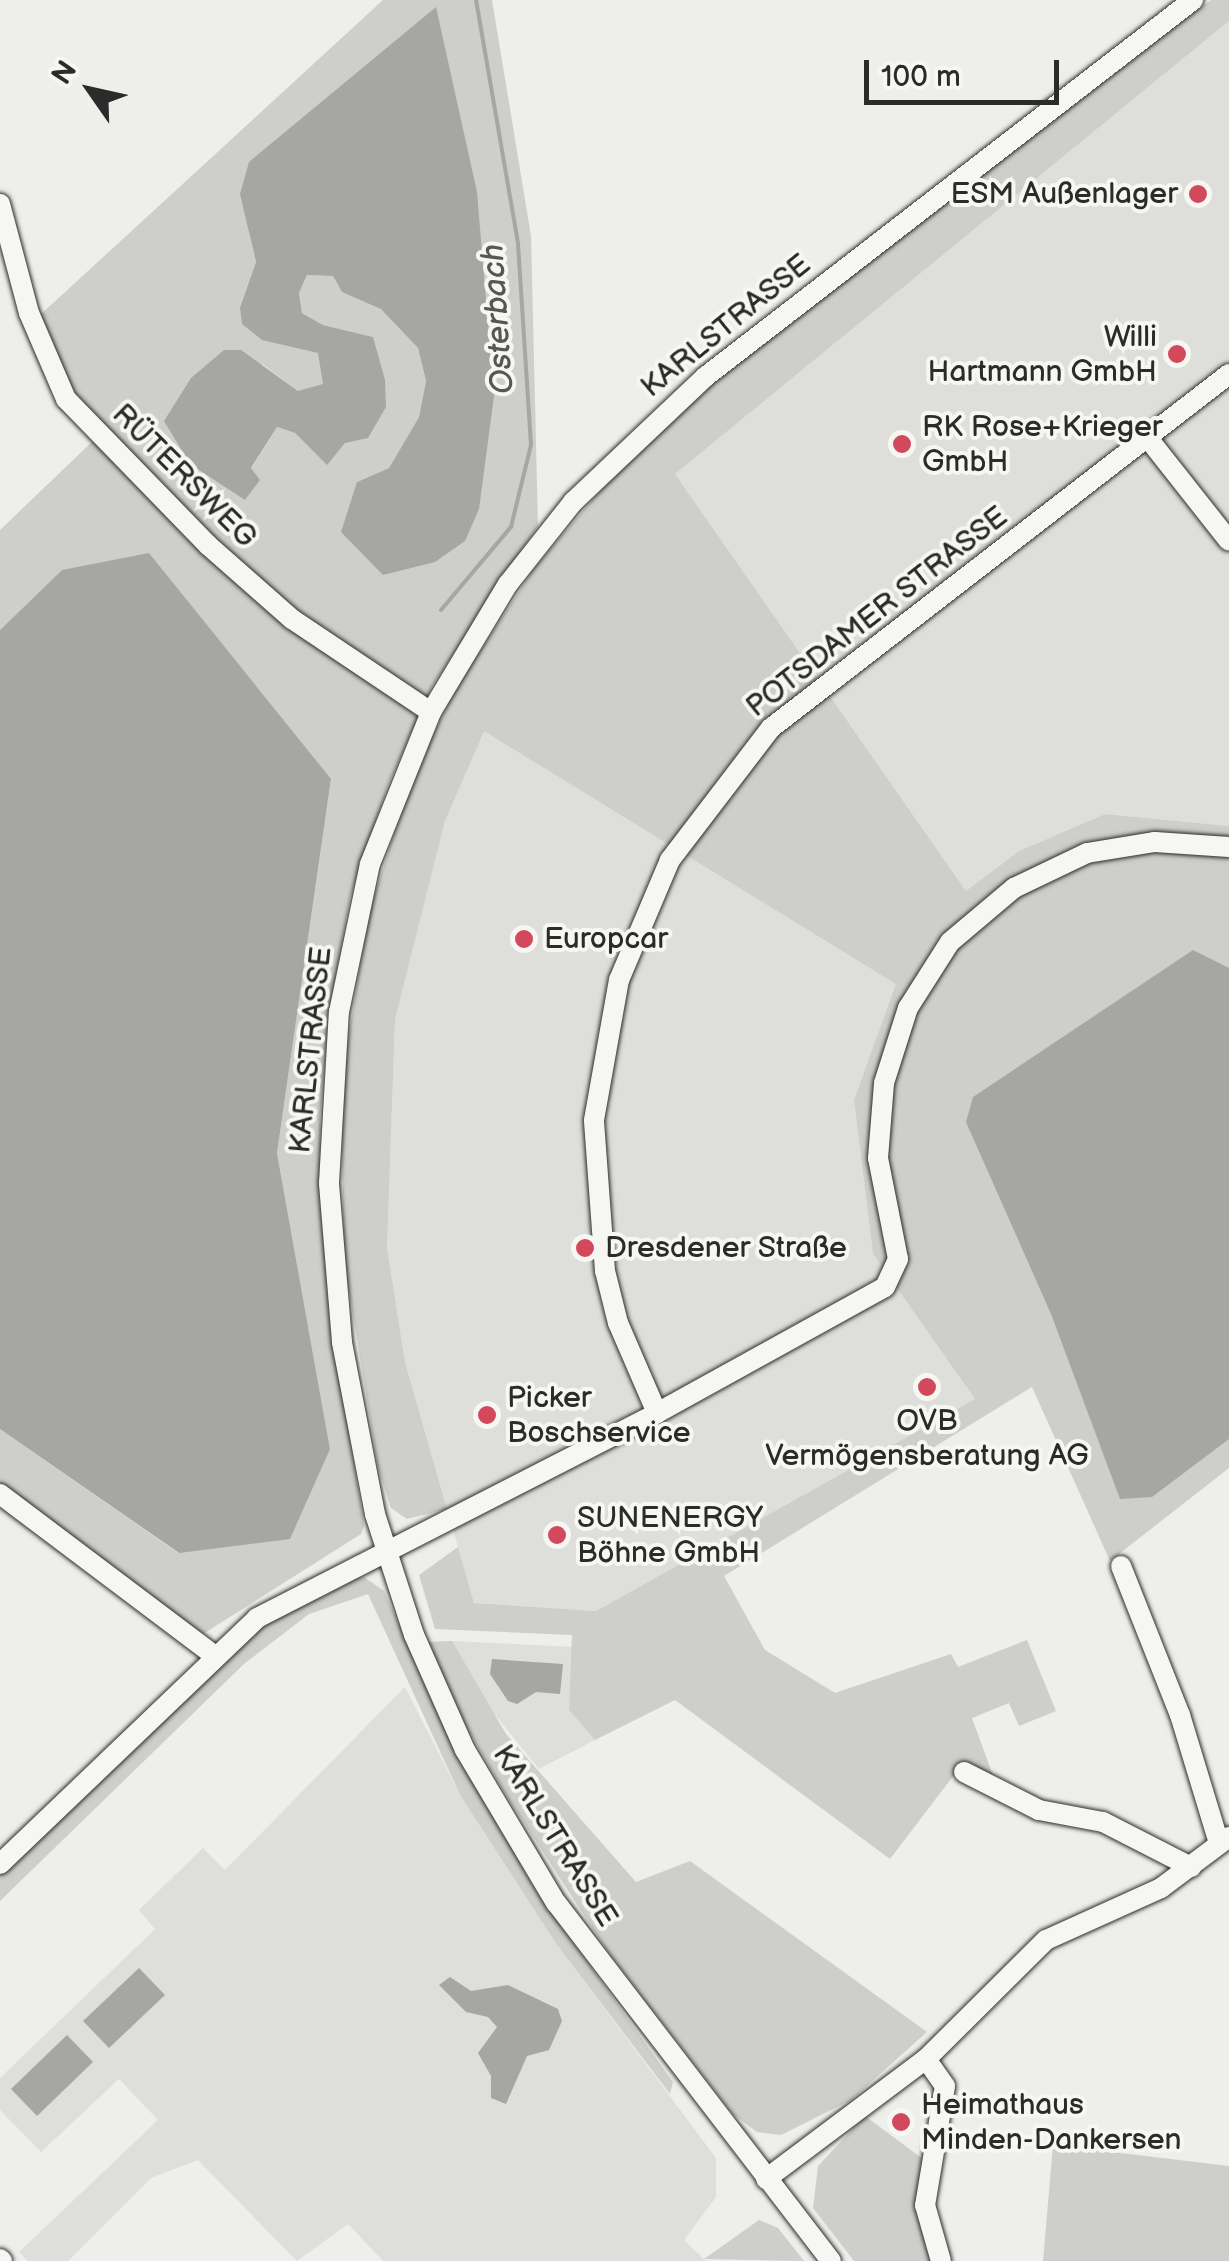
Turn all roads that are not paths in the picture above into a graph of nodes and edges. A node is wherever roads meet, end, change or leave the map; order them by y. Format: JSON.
{"nodes":[{"id":1,"x":1193,"y":0,"type":"edge"},
{"id":2,"x":0,"y":204,"type":"edge"},
{"id":3,"x":1229,"y":374,"type":"edge"},
{"id":4,"x":1147,"y":437,"type":"junction"},
{"id":5,"x":1229,"y":540,"type":"edge"},
{"id":6,"x":431,"y":712,"type":"junction"},
{"id":7,"x":1229,"y":847,"type":"edge"},
{"id":8,"x":657,"y":1413,"type":"junction"},
{"id":9,"x":0,"y":1494,"type":"edge"},
{"id":10,"x":386,"y":1555,"type":"junction"},
{"id":11,"x":1121,"y":1566,"type":"dead end"},
{"id":12,"x":214,"y":1655,"type":"junction"},
{"id":13,"x":964,"y":1772,"type":"dead end"},
{"id":14,"x":1224,"y":1838,"type":"edge"},
{"id":15,"x":0,"y":1864,"type":"edge"},
{"id":16,"x":1191,"y":1866,"type":"junction"},
{"id":17,"x":926,"y":2060,"type":"junction"},
{"id":18,"x":766,"y":2179,"type":"junction"},
{"id":19,"x":831,"y":2261,"type":"edge"},
{"id":20,"x":942,"y":2261,"type":"edge"}],
"edges":[{"from":1,"to":6,"type":"street","name":"KARLSTRASSE"},
{"from":2,"to":6,"type":"street","name":"RÜTERSWEG"},
{"from":3,"to":4,"type":"street","name":"POTSDAMER STRASSE"},
{"from":4,"to":5,"type":"street"},
{"from":4,"to":8,"type":"street","name":"POTSDAMER STRASSE"},
{"from":6,"to":10,"type":"street","name":"KARLSTRASSE"},
{"from":7,"to":8,"type":"street"},
{"from":8,"to":10,"type":"street"},
{"from":9,"to":12,"type":"street"},
{"from":10,"to":12,"type":"street"},
{"from":10,"to":18,"type":"street","name":"KARLSTRASSE"},
{"from":11,"to":14,"type":"street"},
{"from":12,"to":15,"type":"street"},
{"from":13,"to":16,"type":"street"},
{"from":14,"to":16,"type":"street"},
{"from":16,"to":17,"type":"street"},
{"from":17,"to":18,"type":"street"},
{"from":17,"to":20,"type":"street"},
{"from":18,"to":19,"type":"street","name":"KARLSTRASSE"}]}
